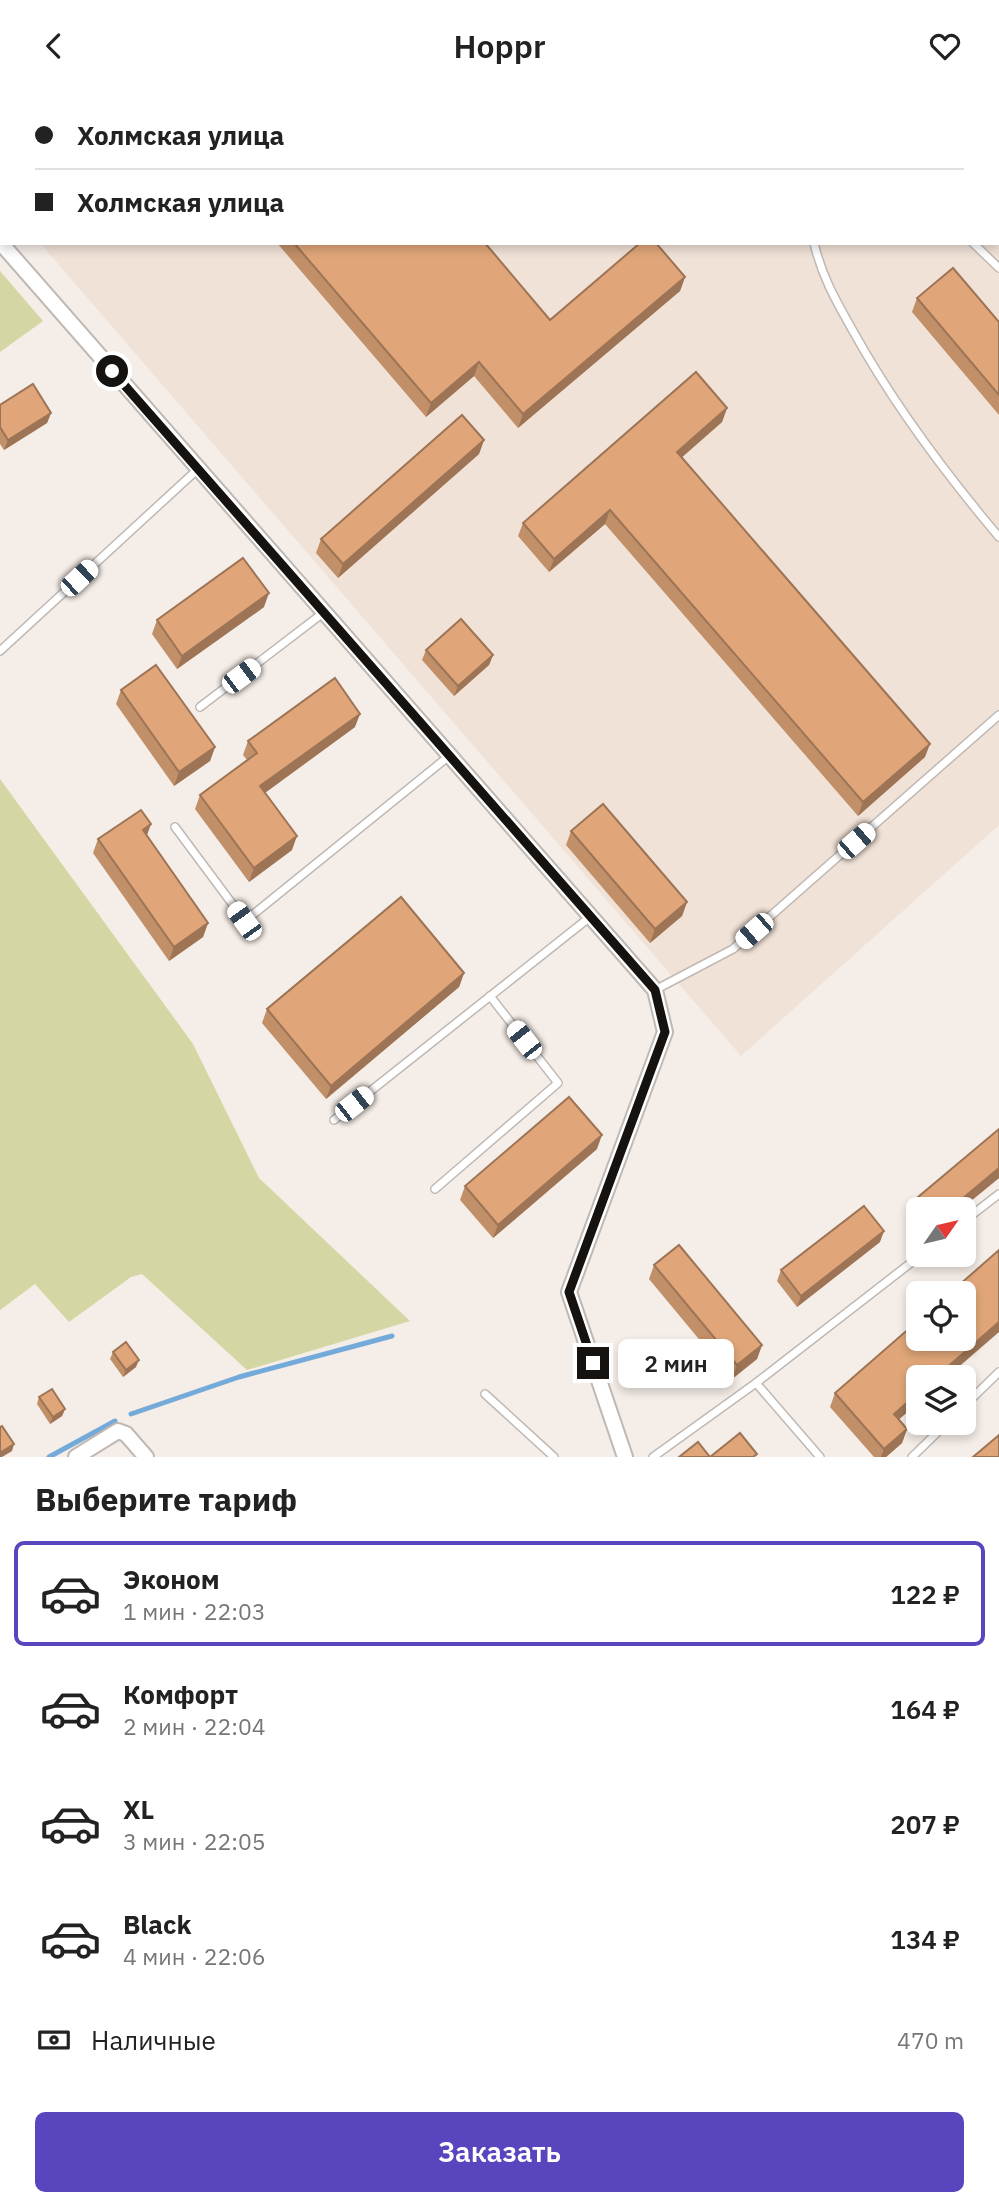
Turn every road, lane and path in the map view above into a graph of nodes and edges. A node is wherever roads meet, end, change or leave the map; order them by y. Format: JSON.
{"nodes":[{"id":1,"x":3,"y":245,"type":"edge"},
{"id":2,"x":814,"y":245,"type":"edge"},
{"id":3,"x":975,"y":245,"type":"edge"},
{"id":4,"x":999,"y":268,"type":"edge"},
{"id":5,"x":198,"y":469,"type":"junction"},
{"id":6,"x":999,"y":537,"type":"edge"},
{"id":7,"x":323,"y":613,"type":"junction"},
{"id":8,"x":0,"y":651,"type":"edge"},
{"id":9,"x":200,"y":708,"type":"dead end"},
{"id":10,"x":999,"y":715,"type":"edge"},
{"id":11,"x":449,"y":756,"type":"junction"},
{"id":12,"x":175,"y":827,"type":"dead end"},
{"id":13,"x":590,"y":917,"type":"junction"},
{"id":14,"x":655,"y":990,"type":"junction"},
{"id":15,"x":490,"y":996,"type":"junction"},
{"id":16,"x":334,"y":1120,"type":"dead end"},
{"id":17,"x":435,"y":1189,"type":"dead end"},
{"id":18,"x":999,"y":1194,"type":"edge"},
{"id":19,"x":991,"y":1200,"type":"junction"},
{"id":20,"x":999,"y":1208,"type":"edge"},
{"id":21,"x":976,"y":1212,"type":"edge"},
{"id":22,"x":906,"y":1266,"type":"edge"},
{"id":23,"x":999,"y":1372,"type":"edge"},
{"id":24,"x":756,"y":1383,"type":"junction"},
{"id":25,"x":485,"y":1394,"type":"dead end"},
{"id":26,"x":976,"y":1394,"type":"edge"},
{"id":27,"x":935,"y":1435,"type":"edge"},
{"id":28,"x":76,"y":1457,"type":"edge"},
{"id":29,"x":146,"y":1457,"type":"edge"},
{"id":30,"x":555,"y":1457,"type":"edge"},
{"id":31,"x":625,"y":1457,"type":"edge"},
{"id":32,"x":653,"y":1457,"type":"edge"},
{"id":33,"x":820,"y":1457,"type":"edge"},
{"id":34,"x":912,"y":1457,"type":"edge"}],
"edges":[{"from":1,"to":5,"type":"street"},
{"from":2,"to":6,"type":"lane"},
{"from":3,"to":4,"type":"lane"},
{"from":5,"to":7,"type":"street"},
{"from":5,"to":8,"type":"lane"},
{"from":7,"to":9,"type":"lane"},
{"from":7,"to":11,"type":"street"},
{"from":10,"to":14,"type":"lane"},
{"from":11,"to":12,"type":"lane"},
{"from":11,"to":13,"type":"street"},
{"from":13,"to":14,"type":"street"},
{"from":13,"to":15,"type":"lane"},
{"from":14,"to":31,"type":"street"},
{"from":15,"to":16,"type":"lane"},
{"from":15,"to":17,"type":"lane"},
{"from":18,"to":19,"type":"lane"},
{"from":19,"to":20,"type":"lane"},
{"from":19,"to":21,"type":"lane"},
{"from":22,"to":24,"type":"lane"},
{"from":23,"to":26,"type":"lane"},
{"from":24,"to":32,"type":"lane"},
{"from":24,"to":33,"type":"lane"},
{"from":25,"to":30,"type":"lane"},
{"from":27,"to":34,"type":"lane"},
{"from":28,"to":29,"type":"street"}]}
